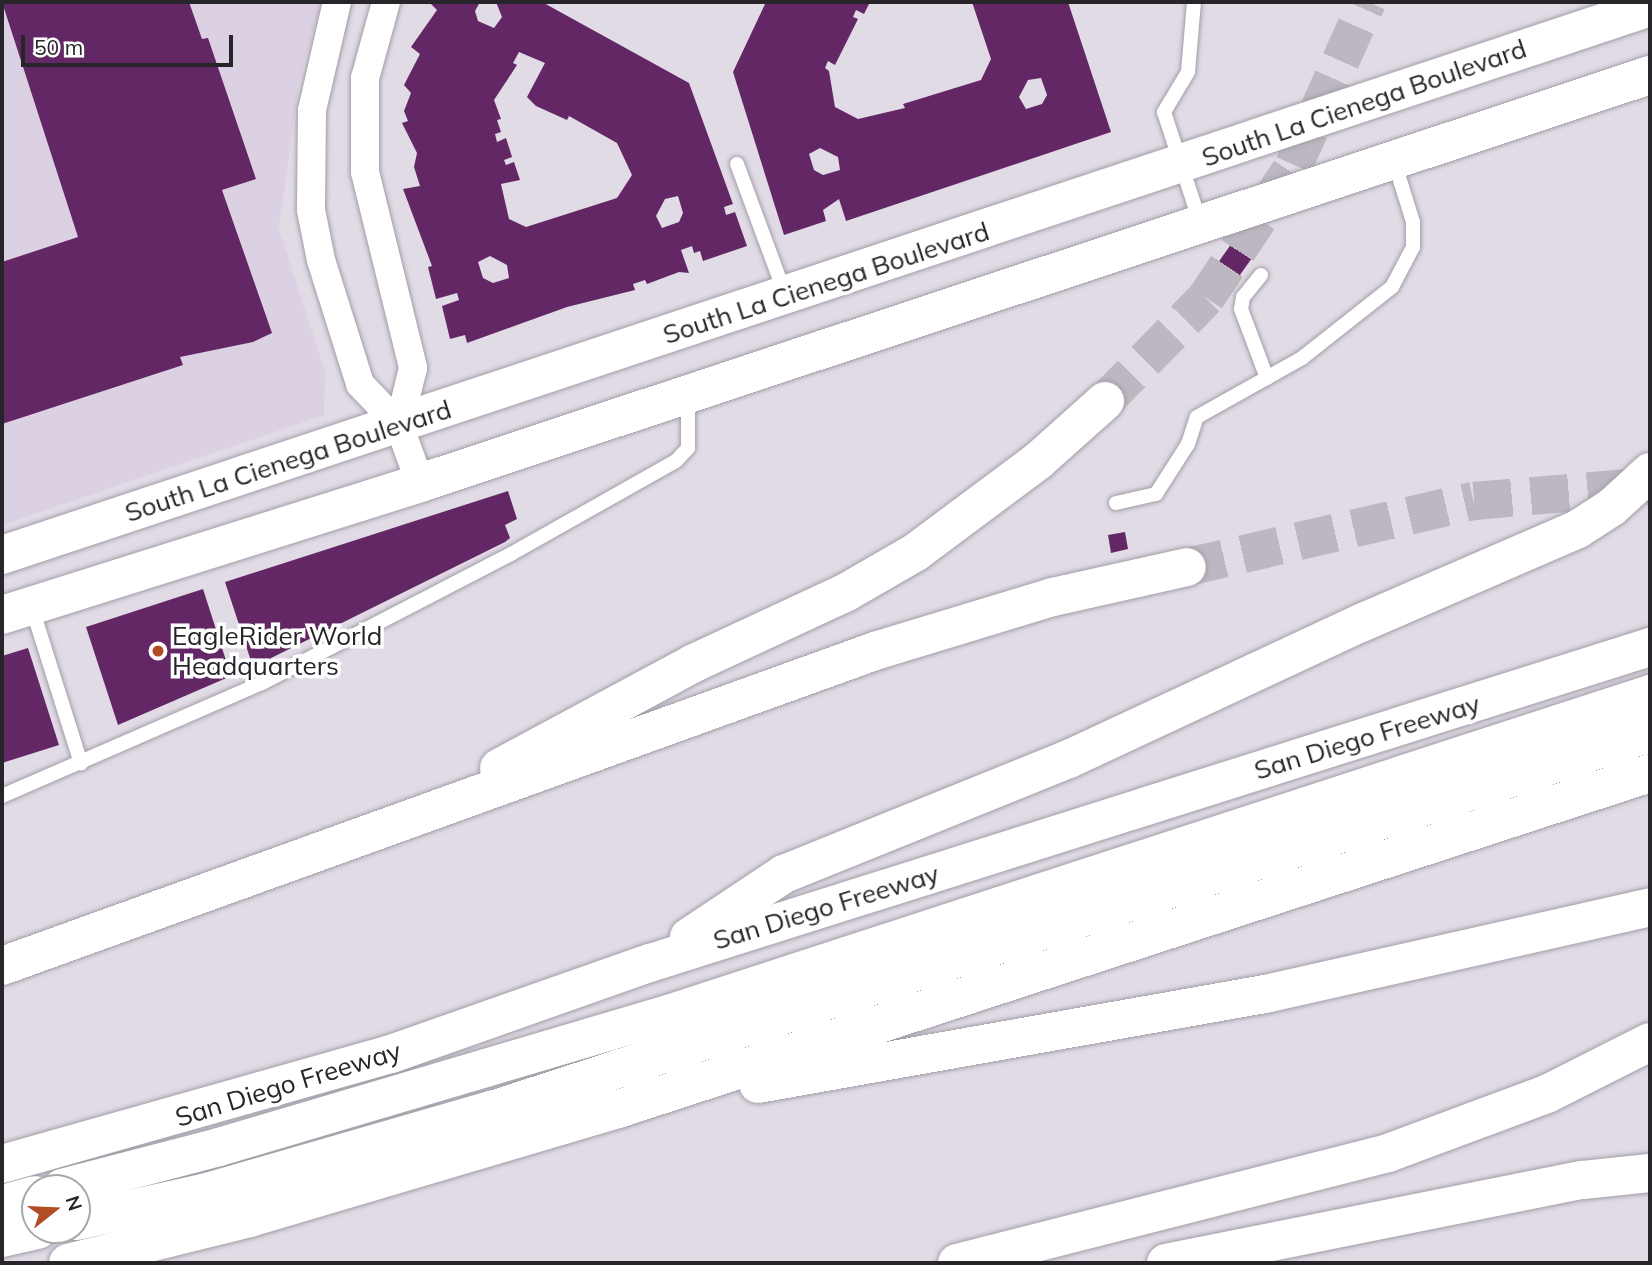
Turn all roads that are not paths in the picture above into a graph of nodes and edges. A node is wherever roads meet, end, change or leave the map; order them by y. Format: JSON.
{"nodes":[{"id":1,"x":337,"y":2,"type":"edge"},
{"id":2,"x":386,"y":2,"type":"edge"},
{"id":3,"x":1195,"y":2,"type":"edge"},
{"id":4,"x":1650,"y":7,"type":"edge"},
{"id":5,"x":1650,"y":75,"type":"edge"},
{"id":6,"x":1394,"y":160,"type":"junction"},
{"id":7,"x":737,"y":164,"type":"dead end"},
{"id":8,"x":1181,"y":164,"type":"junction"},
{"id":9,"x":1200,"y":223,"type":"junction"},
{"id":10,"x":1261,"y":275,"type":"dead end"},
{"id":11,"x":786,"y":296,"type":"junction"},
{"id":12,"x":1267,"y":378,"type":"junction"},
{"id":13,"x":688,"y":393,"type":"junction"},
{"id":14,"x":1105,"y":401,"type":"tunnel mouth"},
{"id":15,"x":399,"y":425,"type":"junction"},
{"id":16,"x":1650,"y":472,"type":"edge"},
{"id":17,"x":420,"y":483,"type":"junction"},
{"id":18,"x":1116,"y":503,"type":"dead end"},
{"id":19,"x":2,"y":555,"type":"edge"},
{"id":20,"x":1187,"y":567,"type":"tunnel mouth"},
{"id":21,"x":17,"y":611,"type":"edge"},
{"id":22,"x":1650,"y":648,"type":"edge"},
{"id":23,"x":1650,"y":694,"type":"edge"},
{"id":24,"x":1650,"y":733,"type":"edge"},
{"id":25,"x":81,"y":763,"type":"junction"},
{"id":26,"x":1650,"y":773,"type":"edge"},
{"id":27,"x":2,"y":796,"type":"edge"},
{"id":28,"x":379,"y":832,"type":"junction"},
{"id":29,"x":1650,"y":907,"type":"edge"},
{"id":30,"x":650,"y":962,"type":"junction"},
{"id":31,"x":2,"y":966,"type":"edge"},
{"id":32,"x":1650,"y":1042,"type":"edge"},
{"id":33,"x":618,"y":1109,"type":"junction"},
{"id":34,"x":2,"y":1164,"type":"edge"},
{"id":35,"x":1650,"y":1173,"type":"edge"},
{"id":36,"x":91,"y":1180,"type":"edge"},
{"id":37,"x":21,"y":1199,"type":"edge"},
{"id":38,"x":2,"y":1204,"type":"edge"},
{"id":39,"x":91,"y":1218,"type":"edge"},
{"id":40,"x":21,"y":1234,"type":"edge"},
{"id":41,"x":2,"y":1238,"type":"edge"},
{"id":42,"x":68,"y":1263,"type":"edge"},
{"id":43,"x":957,"y":1263,"type":"edge"},
{"id":44,"x":1166,"y":1263,"type":"edge"}],
"edges":[{"from":1,"to":15,"type":"street"},
{"from":2,"to":15,"type":"street"},
{"from":3,"to":8,"type":"lane"},
{"from":4,"to":8,"type":"main road","name":"South La Cienega Boulevard"},
{"from":5,"to":6,"type":"main road"},
{"from":6,"to":9,"type":"main road"},
{"from":6,"to":12,"type":"lane"},
{"from":7,"to":11,"type":"lane"},
{"from":8,"to":9,"type":"lane"},
{"from":8,"to":11,"type":"main road","name":"South La Cienega Boulevard"},
{"from":9,"to":13,"type":"main road"},
{"from":10,"to":12,"type":"lane"},
{"from":11,"to":15,"type":"main road","name":"South La Cienega Boulevard"},
{"from":12,"to":18,"type":"lane"},
{"from":13,"to":17,"type":"main road"},
{"from":13,"to":25,"type":"lane"},
{"from":14,"to":28,"type":"main road"},
{"from":15,"to":17,"type":"street"},
{"from":15,"to":19,"type":"main road","name":"South La Cienega Boulevard"},
{"from":16,"to":30,"type":"main road"},
{"from":17,"to":21,"type":"main road"},
{"from":20,"to":28,"type":"main road"},
{"from":21,"to":25,"type":"lane"},
{"from":22,"to":30,"type":"main road","name":"San Diego Freeway"},
{"from":23,"to":36,"type":"main road"},
{"from":24,"to":39,"type":"main road"},
{"from":25,"to":27,"type":"lane"},
{"from":26,"to":33,"type":"main road"},
{"from":28,"to":31,"type":"main road"},
{"from":29,"to":33,"type":"main road"},
{"from":30,"to":34,"type":"main road","name":"San Diego Freeway"},
{"from":32,"to":43,"type":"main road"},
{"from":33,"to":42,"type":"main road"},
{"from":35,"to":44,"type":"main road"},
{"from":37,"to":38,"type":"main road"},
{"from":40,"to":41,"type":"main road"}]}
